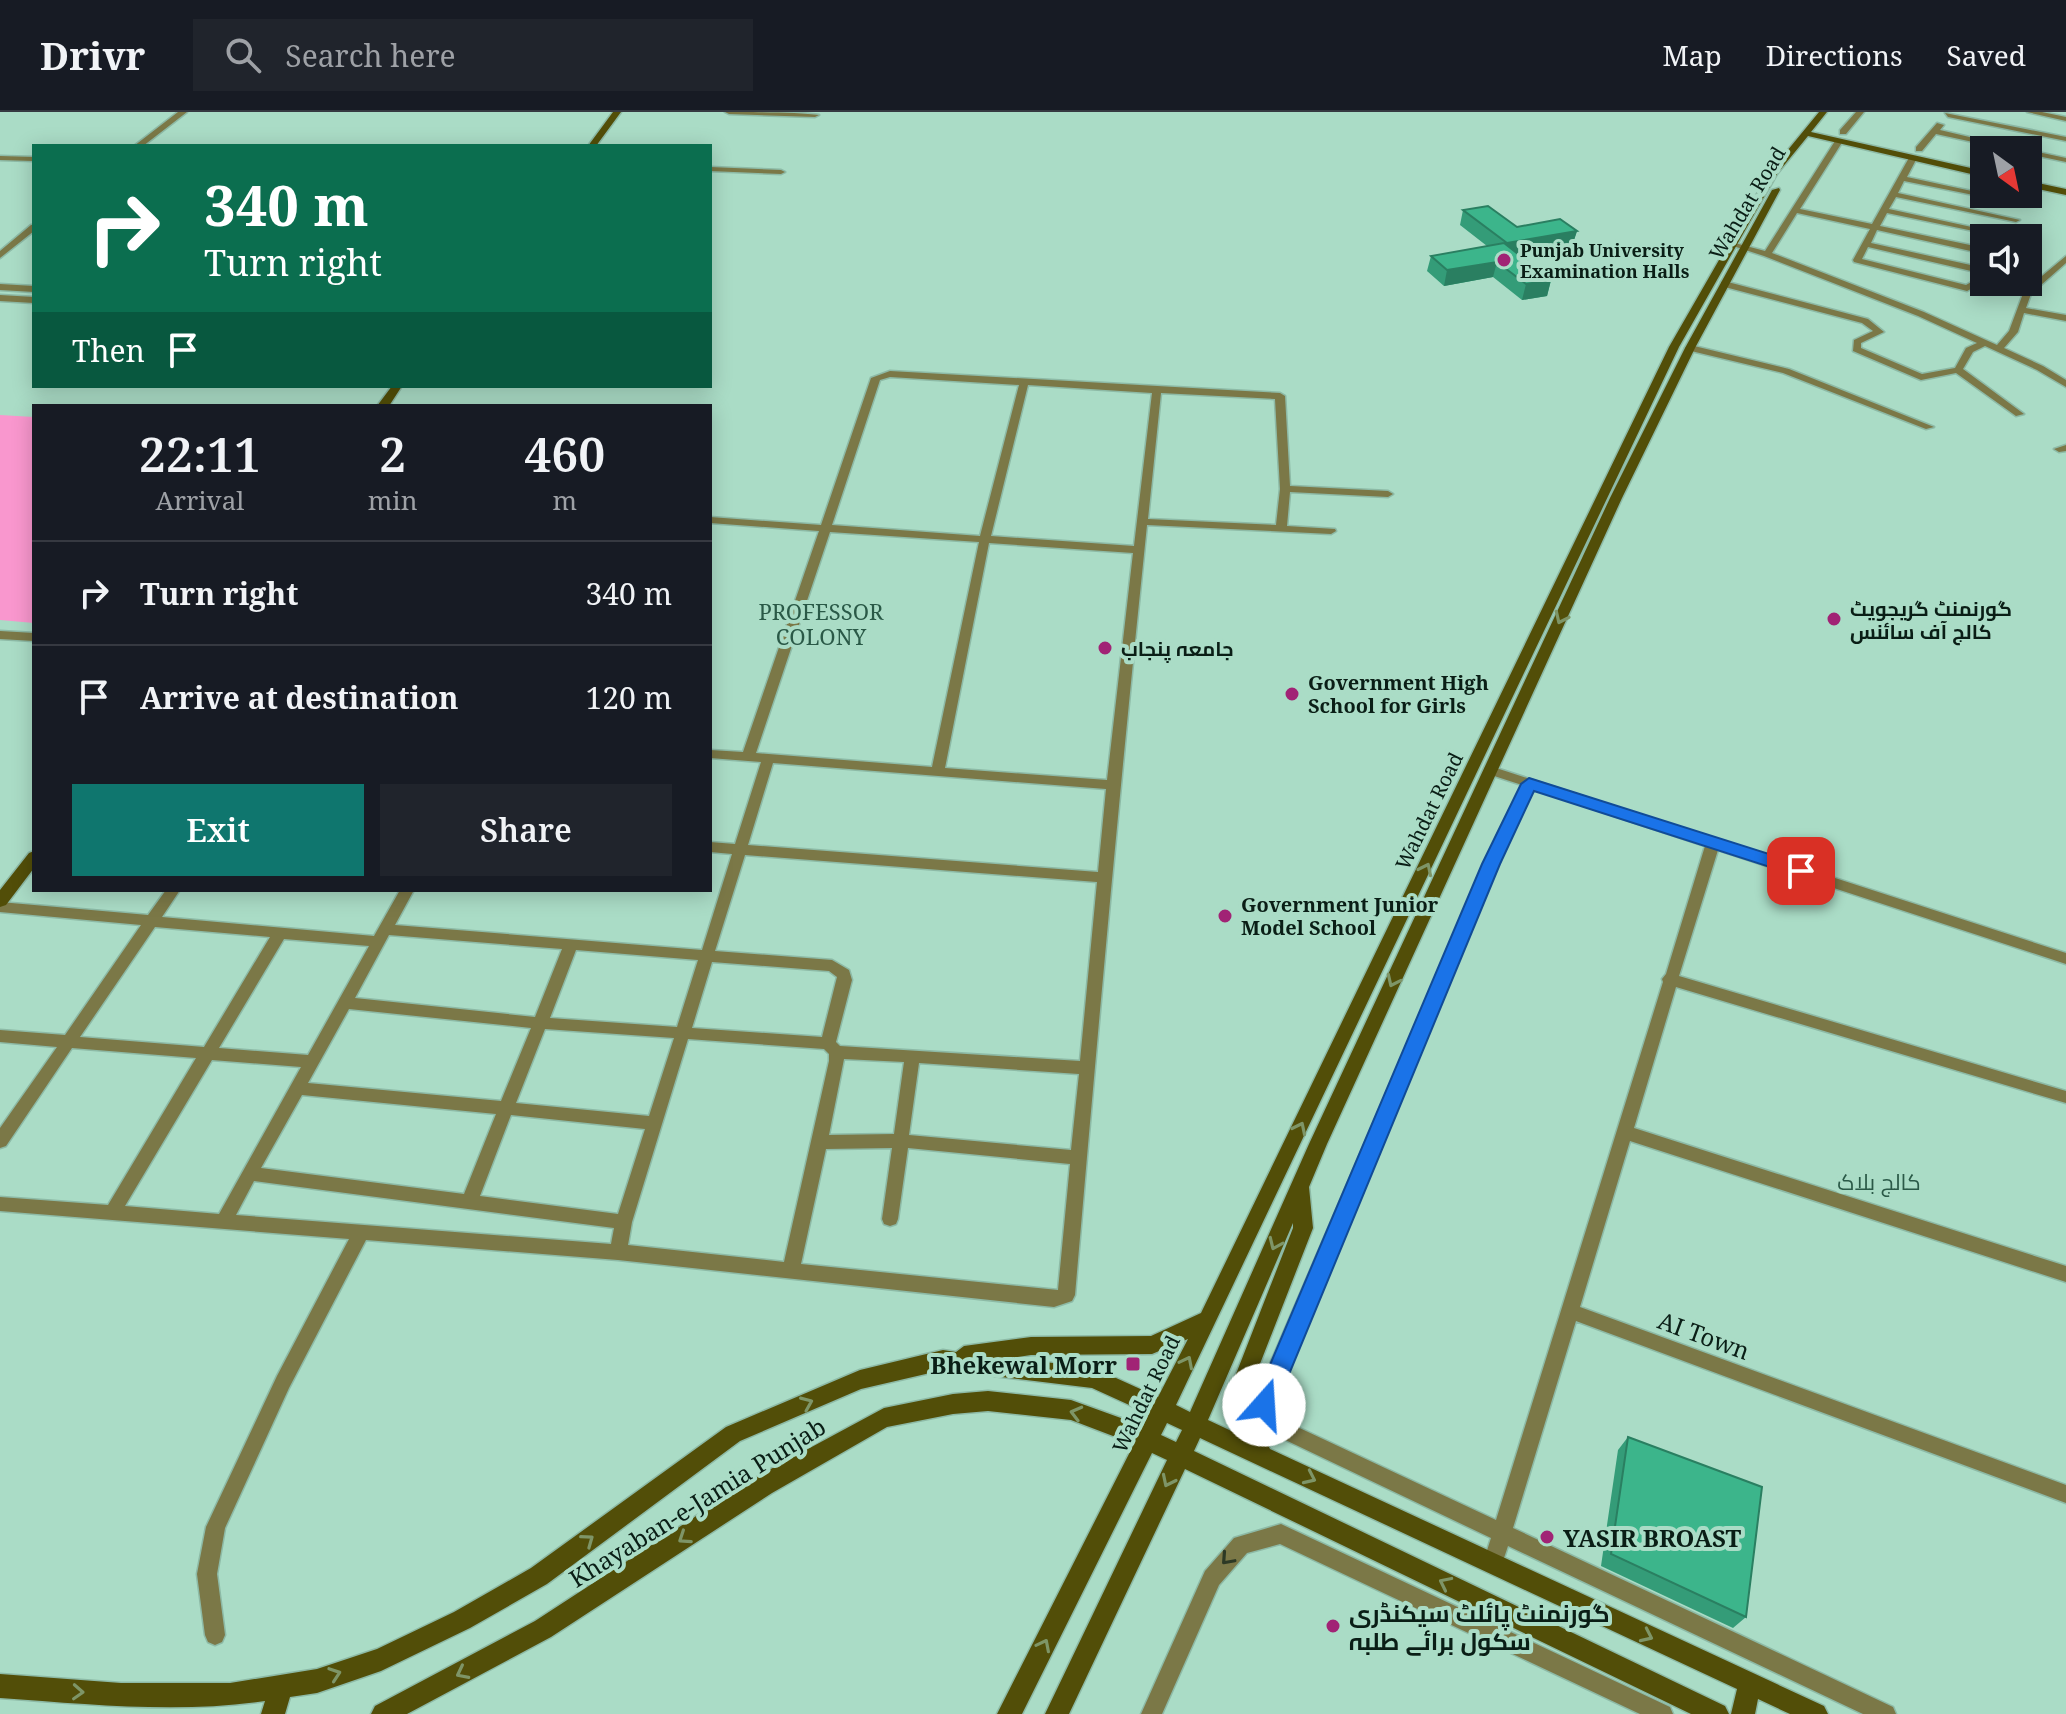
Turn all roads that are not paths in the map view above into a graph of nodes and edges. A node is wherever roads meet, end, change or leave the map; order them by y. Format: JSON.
{"nodes":[{"id":1,"x":183,"y":112,"type":"edge"},
{"id":2,"x":617,"y":112,"type":"edge"},
{"id":3,"x":729,"y":112,"type":"edge"},
{"id":4,"x":744,"y":112,"type":"edge"},
{"id":5,"x":1823,"y":112,"type":"edge"},
{"id":6,"x":1835,"y":112,"type":"edge"},
{"id":7,"x":1860,"y":112,"type":"edge"},
{"id":8,"x":2031,"y":112,"type":"edge"},
{"id":9,"x":1949,"y":114,"type":"edge"},
{"id":10,"x":815,"y":115,"type":"dead end"},
{"id":11,"x":2066,"y":119,"type":"edge"},
{"id":12,"x":1813,"y":130,"type":"junction"},
{"id":13,"x":1934,"y":131,"type":"junction"},
{"id":14,"x":1841,"y":137,"type":"junction"},
{"id":15,"x":1970,"y":139,"type":"edge"},
{"id":16,"x":2066,"y":139,"type":"edge"},
{"id":17,"x":141,"y":144,"type":"edge"},
{"id":18,"x":593,"y":144,"type":"edge"},
{"id":19,"x":1919,"y":149,"type":"junction"},
{"id":20,"x":2042,"y":155,"type":"edge"},
{"id":21,"x":0,"y":158,"type":"edge"},
{"id":22,"x":1913,"y":158,"type":"junction"},
{"id":23,"x":32,"y":159,"type":"edge"},
{"id":24,"x":1970,"y":160,"type":"edge"},
{"id":25,"x":2066,"y":160,"type":"edge"},
{"id":26,"x":712,"y":169,"type":"edge"},
{"id":27,"x":1970,"y":171,"type":"edge"},
{"id":28,"x":781,"y":172,"type":"dead end"},
{"id":29,"x":2042,"y":176,"type":"edge"},
{"id":30,"x":1901,"y":178,"type":"junction"},
{"id":31,"x":2066,"y":181,"type":"edge"},
{"id":32,"x":1970,"y":186,"type":"edge"},
{"id":33,"x":2042,"y":192,"type":"edge"},
{"id":34,"x":2066,"y":192,"type":"edge"},
{"id":35,"x":1893,"y":194,"type":"junction"},
{"id":36,"x":2021,"y":208,"type":"edge"},
{"id":37,"x":1795,"y":210,"type":"junction"},
{"id":38,"x":1884,"y":210,"type":"junction"},
{"id":39,"x":2016,"y":220,"type":"junction"},
{"id":40,"x":2014,"y":224,"type":"edge"},
{"id":41,"x":1874,"y":227,"type":"junction"},
{"id":42,"x":32,"y":229,"type":"edge"},
{"id":43,"x":1970,"y":229,"type":"edge"},
{"id":44,"x":1865,"y":244,"type":"junction"},
{"id":45,"x":1737,"y":246,"type":"junction"},
{"id":46,"x":1970,"y":248,"type":"edge"},
{"id":47,"x":1767,"y":254,"type":"junction"},
{"id":48,"x":0,"y":255,"type":"edge"},
{"id":49,"x":2066,"y":259,"type":"edge"},
{"id":50,"x":1970,"y":268,"type":"edge"},
{"id":51,"x":1724,"y":284,"type":"junction"},
{"id":52,"x":1970,"y":286,"type":"edge"},
{"id":53,"x":0,"y":287,"type":"edge"},
{"id":54,"x":32,"y":289,"type":"edge"},
{"id":55,"x":0,"y":298,"type":"edge"},
{"id":56,"x":32,"y":300,"type":"edge"},
{"id":57,"x":2020,"y":310,"type":"junction"},
{"id":58,"x":2066,"y":318,"type":"edge"},
{"id":59,"x":1983,"y":344,"type":"junction"},
{"id":60,"x":1690,"y":348,"type":"junction"},
{"id":61,"x":1998,"y":349,"type":"junction"},
{"id":62,"x":1958,"y":370,"type":"junction"},
{"id":63,"x":2046,"y":372,"type":"junction"},
{"id":64,"x":2066,"y":373,"type":"edge"},
{"id":65,"x":1024,"y":383,"type":"junction"},
{"id":66,"x":2066,"y":384,"type":"edge"},
{"id":67,"x":1157,"y":390,"type":"junction"},
{"id":68,"x":2019,"y":414,"type":"dead end"},
{"id":69,"x":1929,"y":427,"type":"dead end"},
{"id":70,"x":1285,"y":489,"type":"junction"},
{"id":71,"x":1388,"y":494,"type":"dead end"},
{"id":72,"x":712,"y":520,"type":"edge"},
{"id":73,"x":1142,"y":522,"type":"junction"},
{"id":74,"x":824,"y":526,"type":"junction"},
{"id":75,"x":1281,"y":529,"type":"junction"},
{"id":76,"x":1331,"y":531,"type":"dead end"},
{"id":77,"x":985,"y":538,"type":"junction"},
{"id":78,"x":1139,"y":550,"type":"junction"},
{"id":79,"x":0,"y":635,"type":"edge"},
{"id":80,"x":32,"y":637,"type":"edge"},
{"id":81,"x":712,"y":754,"type":"edge"},
{"id":82,"x":748,"y":757,"type":"junction"},
{"id":83,"x":768,"y":759,"type":"junction"},
{"id":84,"x":1490,"y":770,"type":"junction"},
{"id":85,"x":938,"y":771,"type":"junction"},
{"id":86,"x":1529,"y":784,"type":"junction"},
{"id":87,"x":1113,"y":785,"type":"junction"},
{"id":88,"x":1713,"y":843,"type":"junction"},
{"id":89,"x":712,"y":847,"type":"edge"},
{"id":90,"x":741,"y":850,"type":"junction"},
{"id":91,"x":32,"y":860,"type":"edge"},
{"id":92,"x":1105,"y":878,"type":"junction"},
{"id":93,"x":172,"y":892,"type":"edge"},
{"id":94,"x":406,"y":892,"type":"edge"},
{"id":95,"x":0,"y":901,"type":"edge"},
{"id":96,"x":0,"y":907,"type":"edge"},
{"id":97,"x":1403,"y":915,"type":"junction"},
{"id":98,"x":1421,"y":920,"type":"junction"},
{"id":99,"x":153,"y":921,"type":"junction"},
{"id":100,"x":279,"y":934,"type":"junction"},
{"id":101,"x":382,"y":936,"type":"junction"},
{"id":102,"x":571,"y":945,"type":"junction"},
{"id":103,"x":707,"y":956,"type":"junction"},
{"id":104,"x":2066,"y":959,"type":"edge"},
{"id":105,"x":1669,"y":979,"type":"junction"},
{"id":106,"x":346,"y":1003,"type":"junction"},
{"id":107,"x":540,"y":1023,"type":"junction"},
{"id":108,"x":683,"y":1035,"type":"junction"},
{"id":109,"x":0,"y":1036,"type":"edge"},
{"id":110,"x":70,"y":1042,"type":"junction"},
{"id":111,"x":832,"y":1048,"type":"junction"},
{"id":112,"x":208,"y":1054,"type":"junction"},
{"id":113,"x":912,"y":1057,"type":"junction"},
{"id":114,"x":313,"y":1062,"type":"junction"},
{"id":115,"x":1088,"y":1068,"type":"junction"},
{"id":116,"x":299,"y":1088,"type":"junction"},
{"id":117,"x":2066,"y":1097,"type":"edge"},
{"id":118,"x":507,"y":1108,"type":"junction"},
{"id":119,"x":655,"y":1123,"type":"junction"},
{"id":120,"x":1624,"y":1132,"type":"junction"},
{"id":121,"x":0,"y":1141,"type":"edge"},
{"id":122,"x":902,"y":1141,"type":"junction"},
{"id":123,"x":821,"y":1142,"type":"junction"},
{"id":124,"x":1080,"y":1158,"type":"junction"},
{"id":125,"x":251,"y":1174,"type":"junction"},
{"id":126,"x":1300,"y":1187,"type":"junction"},
{"id":127,"x":469,"y":1202,"type":"junction"},
{"id":128,"x":0,"y":1204,"type":"edge"},
{"id":129,"x":112,"y":1213,"type":"junction"},
{"id":130,"x":890,"y":1219,"type":"dead end"},
{"id":131,"x":223,"y":1222,"type":"junction"},
{"id":132,"x":624,"y":1222,"type":"junction"},
{"id":133,"x":361,"y":1233,"type":"junction"},
{"id":134,"x":618,"y":1252,"type":"junction"},
{"id":135,"x":791,"y":1271,"type":"junction"},
{"id":136,"x":2066,"y":1274,"type":"edge"},
{"id":137,"x":1572,"y":1312,"type":"junction"},
{"id":138,"x":1208,"y":1320,"type":"junction"},
{"id":139,"x":943,"y":1360,"type":"junction"},
{"id":140,"x":1164,"y":1408,"type":"junction"},
{"id":141,"x":1196,"y":1423,"type":"junction"},
{"id":142,"x":1149,"y":1439,"type":"junction"},
{"id":143,"x":1181,"y":1454,"type":"junction"},
{"id":144,"x":1262,"y":1456,"type":"junction"},
{"id":145,"x":2066,"y":1494,"type":"edge"},
{"id":146,"x":1502,"y":1533,"type":"junction"},
{"id":147,"x":1380,"y":1552,"type":"junction"},
{"id":148,"x":1493,"y":1563,"type":"junction"},
{"id":149,"x":1372,"y":1576,"type":"junction"},
{"id":150,"x":215,"y":1635,"type":"dead end"},
{"id":151,"x":1750,"y":1685,"type":"junction"},
{"id":152,"x":0,"y":1686,"type":"edge"},
{"id":153,"x":280,"y":1689,"type":"junction"},
{"id":154,"x":1069,"y":1689,"type":"junction"},
{"id":155,"x":273,"y":1714,"type":"edge"},
{"id":156,"x":383,"y":1714,"type":"edge"},
{"id":157,"x":1009,"y":1714,"type":"edge"},
{"id":158,"x":1057,"y":1714,"type":"edge"},
{"id":159,"x":1065,"y":1714,"type":"edge"},
{"id":160,"x":1151,"y":1714,"type":"edge"},
{"id":161,"x":1663,"y":1714,"type":"edge"},
{"id":162,"x":1717,"y":1714,"type":"edge"},
{"id":163,"x":1743,"y":1714,"type":"edge"},
{"id":164,"x":1816,"y":1714,"type":"edge"},
{"id":165,"x":1886,"y":1714,"type":"edge"}],
"edges":[{"from":1,"to":17,"type":"street"},
{"from":2,"to":18,"type":"main road"},
{"from":3,"to":4,"type":"street"},
{"from":4,"to":10,"type":"street"},
{"from":5,"to":12,"type":"main road","name":"Wahdat Road"},
{"from":6,"to":12,"type":"main road","name":"Wahdat Road"},
{"from":7,"to":14,"type":"street"},
{"from":8,"to":11,"type":"street"},
{"from":9,"to":13,"type":"street"},
{"from":9,"to":16,"type":"street"},
{"from":12,"to":14,"type":"main road"},
{"from":12,"to":45,"type":"main road","name":"Wahdat Road"},
{"from":13,"to":15,"type":"street"},
{"from":13,"to":19,"type":"street"},
{"from":14,"to":19,"type":"main road"},
{"from":14,"to":22,"type":"main road"},
{"from":14,"to":37,"type":"street"},
{"from":19,"to":24,"type":"main road"},
{"from":20,"to":25,"type":"street"},
{"from":21,"to":23,"type":"street"},
{"from":22,"to":27,"type":"main road"},
{"from":22,"to":30,"type":"street"},
{"from":26,"to":28,"type":"street"},
{"from":29,"to":31,"type":"main road"},
{"from":30,"to":32,"type":"street"},
{"from":30,"to":35,"type":"street"},
{"from":33,"to":34,"type":"main road"},
{"from":35,"to":38,"type":"street"},
{"from":35,"to":39,"type":"street"},
{"from":36,"to":39,"type":"street"},
{"from":37,"to":41,"type":"street"},
{"from":37,"to":47,"type":"street"},
{"from":38,"to":41,"type":"street"},
{"from":38,"to":43,"type":"street"},
{"from":39,"to":40,"type":"street"},
{"from":41,"to":44,"type":"street"},
{"from":41,"to":46,"type":"street"},
{"from":42,"to":48,"type":"street"},
{"from":44,"to":50,"type":"street"},
{"from":44,"to":52,"type":"street"},
{"from":45,"to":47,"type":"street"},
{"from":45,"to":51,"type":"main road","name":"Wahdat Road"},
{"from":97,"to":45,"type":"main road","name":"Wahdat Road","one_way":true},
{"from":47,"to":59,"type":"street"},
{"from":49,"to":57,"type":"street"},
{"from":51,"to":60,"type":"main road","name":"Wahdat Road"},
{"from":51,"to":62,"type":"street"},
{"from":53,"to":54,"type":"street"},
{"from":55,"to":56,"type":"street"},
{"from":57,"to":58,"type":"street"},
{"from":57,"to":61,"type":"street"},
{"from":59,"to":61,"type":"street"},
{"from":59,"to":62,"type":"street"},
{"from":60,"to":69,"type":"street"},
{"from":60,"to":84,"type":"main road","name":"Wahdat Road","one_way":true},
{"from":61,"to":63,"type":"street"},
{"from":62,"to":68,"type":"street"},
{"from":63,"to":64,"type":"street"},
{"from":63,"to":66,"type":"street"},
{"from":65,"to":67,"type":"street"},
{"from":65,"to":74,"type":"street"},
{"from":65,"to":77,"type":"street"},
{"from":67,"to":70,"type":"street"},
{"from":67,"to":73,"type":"street"},
{"from":70,"to":71,"type":"street"},
{"from":70,"to":75,"type":"street"},
{"from":72,"to":74,"type":"street"},
{"from":73,"to":75,"type":"street"},
{"from":73,"to":78,"type":"street"},
{"from":74,"to":77,"type":"street"},
{"from":74,"to":82,"type":"street"},
{"from":75,"to":76,"type":"street"},
{"from":77,"to":78,"type":"street"},
{"from":77,"to":85,"type":"street"},
{"from":78,"to":87,"type":"street"},
{"from":79,"to":80,"type":"street"},
{"from":81,"to":82,"type":"street"},
{"from":82,"to":83,"type":"street"},
{"from":83,"to":85,"type":"street"},
{"from":83,"to":90,"type":"street"},
{"from":84,"to":86,"type":"street"},
{"from":84,"to":98,"type":"main road","name":"Wahdat Road"},
{"from":85,"to":87,"type":"street"},
{"from":86,"to":88,"type":"street"},
{"from":86,"to":146,"type":"street"},
{"from":87,"to":92,"type":"street"},
{"from":88,"to":104,"type":"street"},
{"from":88,"to":105,"type":"street"},
{"from":89,"to":90,"type":"street"},
{"from":90,"to":92,"type":"street"},
{"from":90,"to":103,"type":"street"},
{"from":91,"to":95,"type":"main road"},
{"from":92,"to":115,"type":"street"},
{"from":93,"to":99,"type":"street"},
{"from":94,"to":101,"type":"street"},
{"from":96,"to":99,"type":"street"},
{"from":97,"to":98,"type":"main road"},
{"from":138,"to":97,"type":"main road","name":"Wahdat Road","one_way":true},
{"from":98,"to":126,"type":"main road","name":"Wahdat Road","one_way":true},
{"from":99,"to":100,"type":"street"},
{"from":99,"to":110,"type":"street"},
{"from":100,"to":101,"type":"street"},
{"from":100,"to":112,"type":"street"},
{"from":101,"to":102,"type":"street"},
{"from":101,"to":106,"type":"street"},
{"from":102,"to":103,"type":"street"},
{"from":102,"to":107,"type":"street"},
{"from":103,"to":108,"type":"street"},
{"from":103,"to":111,"type":"street"},
{"from":105,"to":117,"type":"street"},
{"from":105,"to":120,"type":"street"},
{"from":106,"to":107,"type":"street"},
{"from":106,"to":114,"type":"street"},
{"from":107,"to":108,"type":"street"},
{"from":107,"to":118,"type":"street"},
{"from":108,"to":111,"type":"street"},
{"from":108,"to":119,"type":"street"},
{"from":109,"to":110,"type":"street"},
{"from":110,"to":112,"type":"street"},
{"from":110,"to":121,"type":"street"},
{"from":111,"to":113,"type":"street"},
{"from":111,"to":123,"type":"street"},
{"from":112,"to":114,"type":"street"},
{"from":112,"to":129,"type":"street"},
{"from":113,"to":115,"type":"street"},
{"from":113,"to":122,"type":"street"},
{"from":114,"to":116,"type":"street"},
{"from":115,"to":124,"type":"street"},
{"from":116,"to":118,"type":"street"},
{"from":116,"to":125,"type":"street"},
{"from":118,"to":119,"type":"street"},
{"from":118,"to":127,"type":"street"},
{"from":119,"to":132,"type":"street"},
{"from":120,"to":136,"type":"street"},
{"from":120,"to":137,"type":"street"},
{"from":122,"to":123,"type":"street"},
{"from":122,"to":124,"type":"street"},
{"from":122,"to":130,"type":"street"},
{"from":123,"to":135,"type":"street"},
{"from":124,"to":135,"type":"street"},
{"from":125,"to":127,"type":"street"},
{"from":125,"to":131,"type":"street"},
{"from":126,"to":141,"type":"main road","name":"Wahdat Road","one_way":true},
{"from":126,"to":144,"type":"main road"},
{"from":127,"to":132,"type":"street"},
{"from":128,"to":129,"type":"street"},
{"from":129,"to":131,"type":"street"},
{"from":131,"to":133,"type":"street"},
{"from":132,"to":134,"type":"street"},
{"from":133,"to":134,"type":"street"},
{"from":133,"to":150,"type":"street"},
{"from":134,"to":135,"type":"street"},
{"from":137,"to":145,"type":"street","name":"AI Town"},
{"from":137,"to":146,"type":"street"},
{"from":138,"to":139,"type":"main road"},
{"from":140,"to":138,"type":"main road","name":"Wahdat Road","one_way":true},
{"from":139,"to":140,"type":"main road","name":"Khayaban-e-Jamia Punjab"},
{"from":153,"to":139,"type":"main road","name":"Khayaban-e-Jamia Punjab","one_way":true},
{"from":140,"to":141,"type":"main road","name":"Khayaban-e-Jamia Punjab"},
{"from":140,"to":142,"type":"main road","name":"Wahdat Road"},
{"from":141,"to":143,"type":"main road","name":"Wahdat Road"},
{"from":141,"to":144,"type":"main road","name":"Khayaban-e-Jamia Punjab"},
{"from":142,"to":143,"type":"main road","name":"Khayaban-e-Jamia Punjab"},
{"from":142,"to":156,"type":"main road","name":"Khayaban-e-Jamia Punjab","one_way":true},
{"from":157,"to":142,"type":"main road","name":"Wahdat Road","one_way":true},
{"from":143,"to":147,"type":"main road","name":"Khayaban-e-Jamia Punjab"},
{"from":143,"to":154,"type":"main road","name":"Wahdat Road","one_way":true},
{"from":144,"to":148,"type":"main road","name":"Khayaban-e-Jamia Punjab","one_way":true},
{"from":146,"to":148,"type":"street"},
{"from":146,"to":165,"type":"street"},
{"from":147,"to":149,"type":"street"},
{"from":162,"to":147,"type":"main road","name":"Khayaban-e-Jamia Punjab","one_way":true},
{"from":148,"to":151,"type":"main road","name":"Khayaban-e-Jamia Punjab","one_way":true},
{"from":149,"to":160,"type":"street","one_way":true},
{"from":149,"to":161,"type":"street"},
{"from":151,"to":163,"type":"main road"},
{"from":151,"to":164,"type":"main road","name":"Khayaban-e-Jamia Punjab"},
{"from":152,"to":153,"type":"main road","name":"Khayaban-e-Jamia Punjab","one_way":true},
{"from":153,"to":155,"type":"main road"},
{"from":154,"to":158,"type":"main road","name":"Wahdat Road"},
{"from":154,"to":159,"type":"street"}]}
